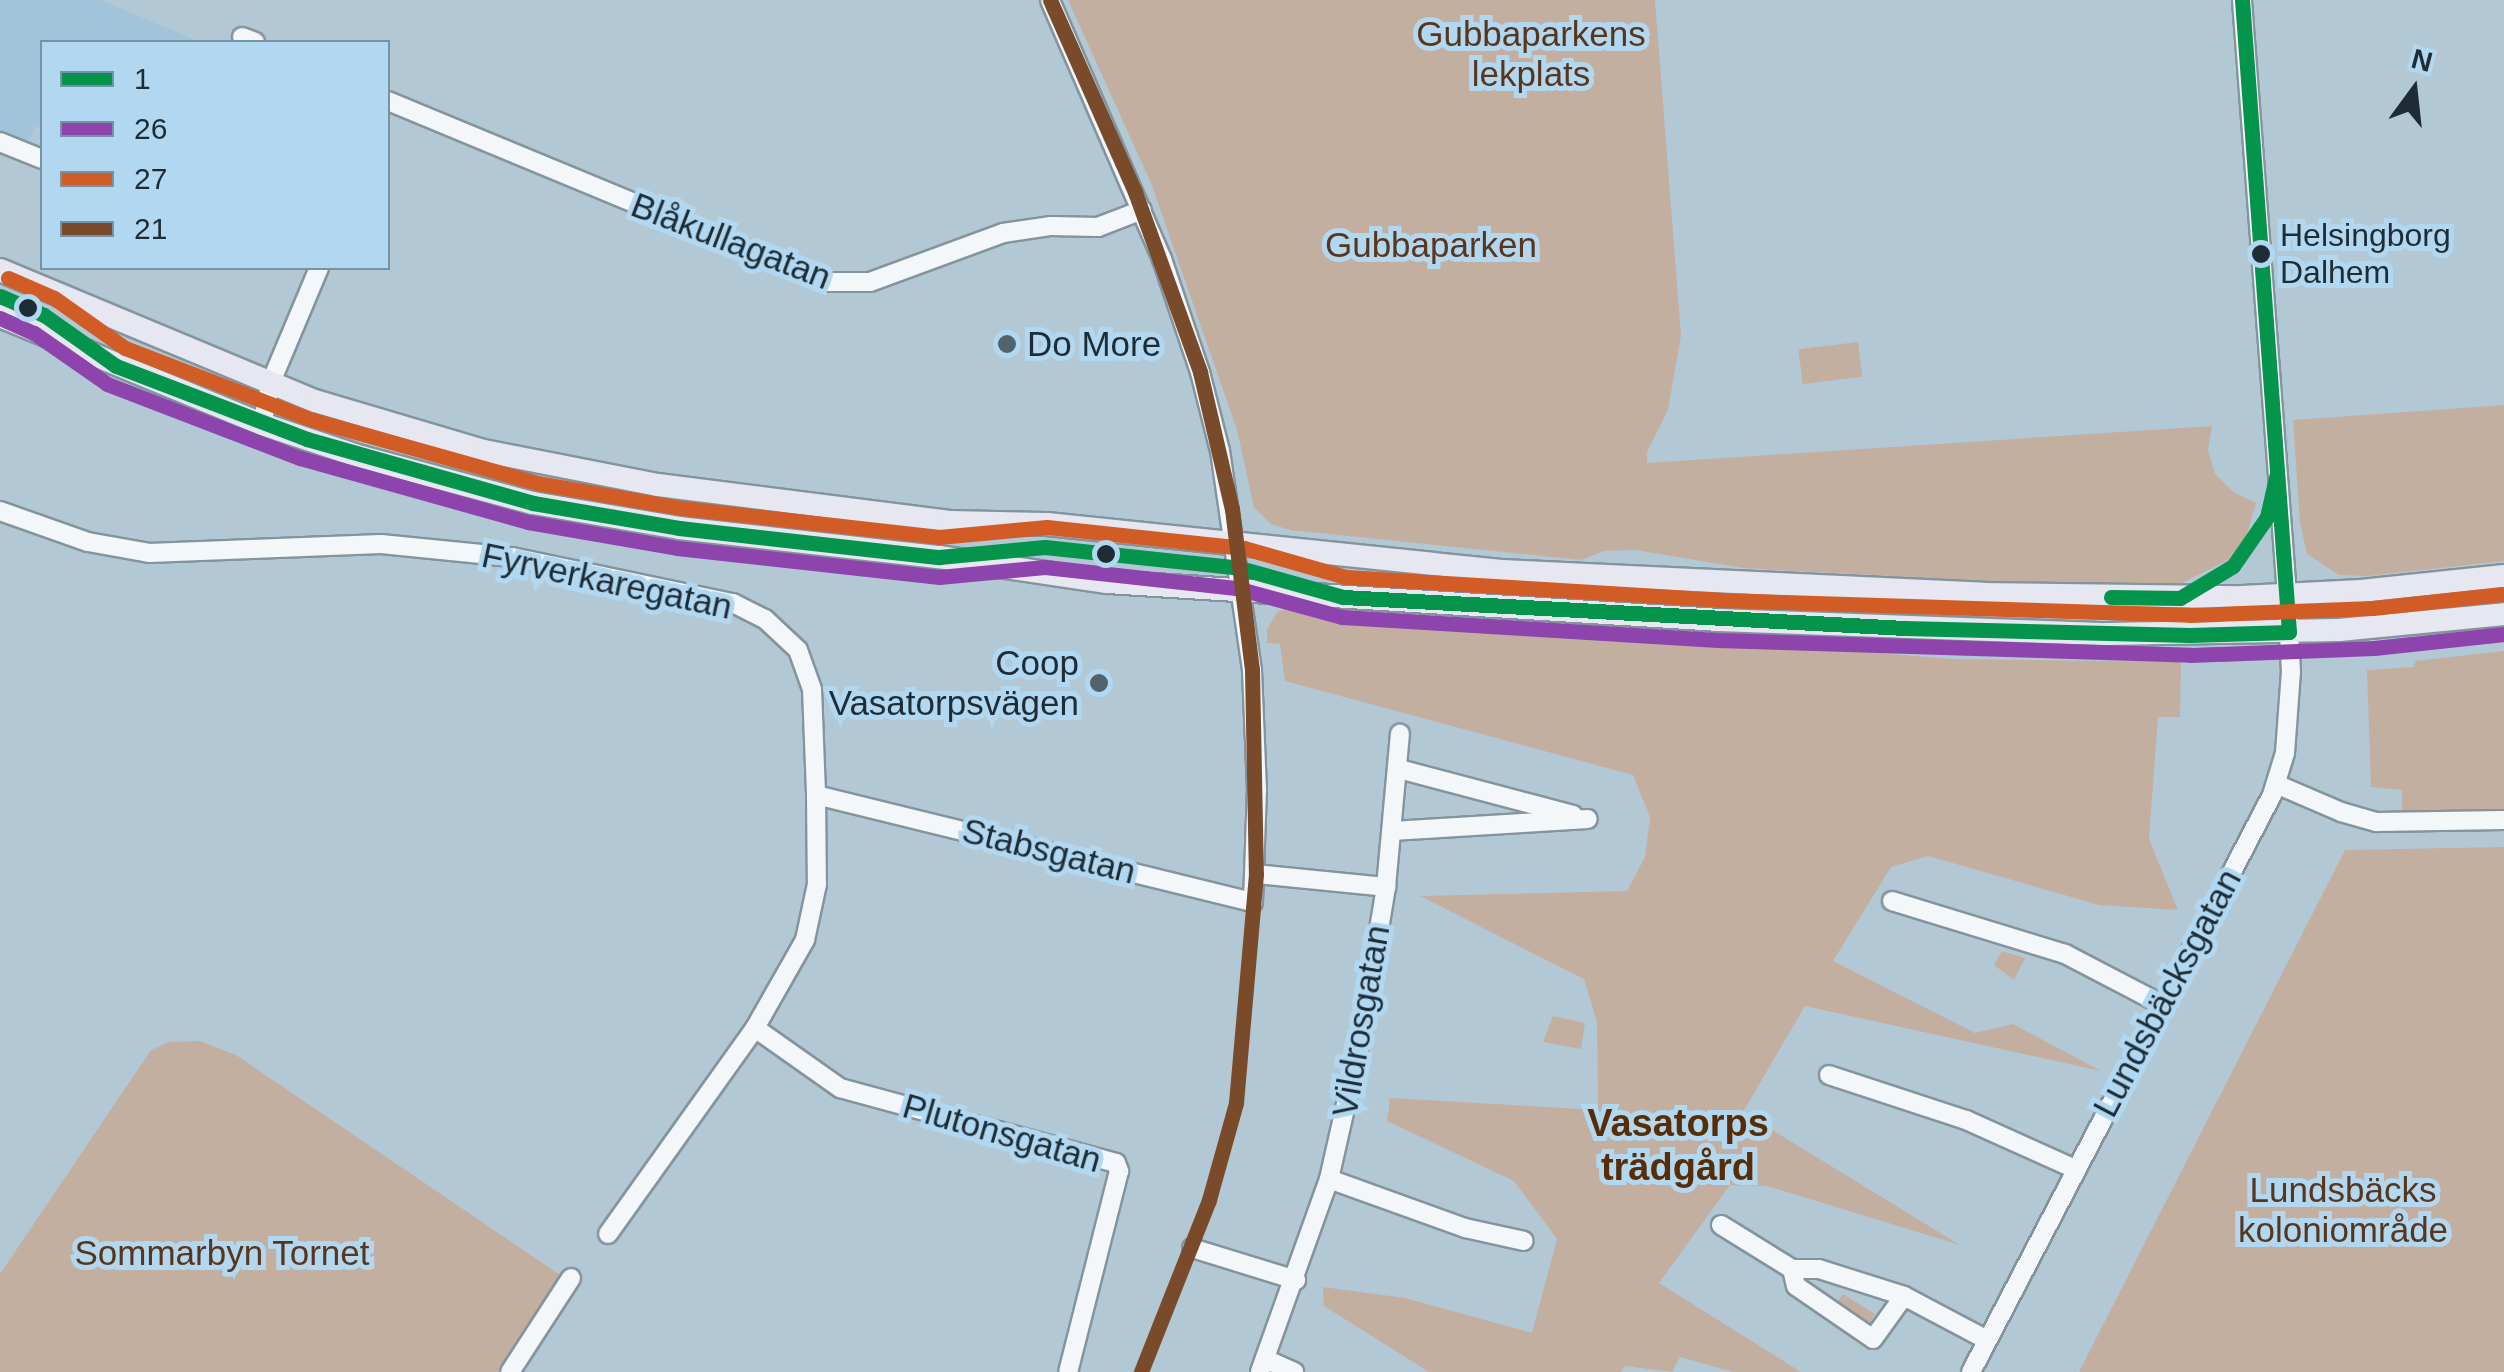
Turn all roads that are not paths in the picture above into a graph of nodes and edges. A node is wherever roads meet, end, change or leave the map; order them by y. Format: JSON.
{"nodes":[{"id":1,"x":1050,"y":0,"type":"edge"},
{"id":2,"x":2242,"y":0,"type":"edge"},
{"id":3,"x":390,"y":102,"type":"edge"},
{"id":4,"x":0,"y":142,"type":"edge"},
{"id":5,"x":40,"y":158,"type":"edge"},
{"id":6,"x":1142,"y":210,"type":"junction"},
{"id":7,"x":0,"y":270,"type":"edge"},
{"id":8,"x":318,"y":270,"type":"edge"},
{"id":9,"x":0,"y":316,"type":"edge"},
{"id":10,"x":271,"y":382,"type":"junction"},
{"id":11,"x":262,"y":424,"type":"junction"},
{"id":12,"x":0,"y":511,"type":"edge"},
{"id":13,"x":1236,"y":544,"type":"junction"},
{"id":14,"x":2504,"y":576,"type":"edge"},
{"id":15,"x":1242,"y":594,"type":"junction"},
{"id":16,"x":2287,"y":595,"type":"junction"},
{"id":17,"x":2504,"y":614,"type":"edge"},
{"id":18,"x":2288,"y":632,"type":"junction"},
{"id":19,"x":1400,"y":734,"type":"dead end"},
{"id":20,"x":1399,"y":769,"type":"junction"},
{"id":21,"x":2276,"y":784,"type":"junction"},
{"id":22,"x":816,"y":795,"type":"junction"},
{"id":23,"x":2504,"y":820,"type":"edge"},
{"id":24,"x":1392,"y":831,"type":"junction"},
{"id":25,"x":1256,"y":874,"type":"junction"},
{"id":26,"x":1386,"y":886,"type":"junction"},
{"id":27,"x":1892,"y":901,"type":"dead end"},
{"id":28,"x":2161,"y":1004,"type":"junction"},
{"id":29,"x":756,"y":1028,"type":"junction"},
{"id":30,"x":1829,"y":1075,"type":"dead end"},
{"id":31,"x":2075,"y":1169,"type":"junction"},
{"id":32,"x":1329,"y":1180,"type":"junction"},
{"id":33,"x":1721,"y":1225,"type":"dead end"},
{"id":34,"x":608,"y":1234,"type":"dead end"},
{"id":35,"x":1524,"y":1240,"type":"dead end"},
{"id":36,"x":1192,"y":1248,"type":"dead end"},
{"id":37,"x":1792,"y":1269,"type":"junction"},
{"id":38,"x":571,"y":1278,"type":"dead end"},
{"id":39,"x":1296,"y":1280,"type":"junction"},
{"id":40,"x":1904,"y":1296,"type":"junction"},
{"id":41,"x":1987,"y":1340,"type":"junction"},
{"id":42,"x":1263,"y":1365,"type":"edge"},
{"id":43,"x":510,"y":1372,"type":"edge"},
{"id":44,"x":1068,"y":1372,"type":"edge"},
{"id":45,"x":1294,"y":1372,"type":"edge"},
{"id":46,"x":1971,"y":1372,"type":"edge"}],
"edges":[{"from":1,"to":6,"type":"street"},
{"from":2,"to":16,"type":"street","name":"Lundsbäcksgatan"},
{"from":3,"to":6,"type":"street","name":"Blåkullagatan"},
{"from":4,"to":5,"type":"street"},
{"from":6,"to":13,"type":"street"},
{"from":7,"to":10,"type":"main road"},
{"from":8,"to":10,"type":"street"},
{"from":9,"to":11,"type":"main road"},
{"from":10,"to":11,"type":"street"},
{"from":10,"to":13,"type":"main road"},
{"from":11,"to":15,"type":"main road"},
{"from":12,"to":22,"type":"street","name":"Fyrverkaregatan"},
{"from":13,"to":15,"type":"street"},
{"from":13,"to":16,"type":"main road"},
{"from":14,"to":16,"type":"main road"},
{"from":15,"to":18,"type":"main road"},
{"from":15,"to":25,"type":"street"},
{"from":16,"to":18,"type":"street","name":"Lundsbäcksgatan"},
{"from":17,"to":18,"type":"main road"},
{"from":18,"to":21,"type":"street","name":"Lundsbäcksgatan"},
{"from":19,"to":20,"type":"street"},
{"from":20,"to":24,"type":"street"},
{"from":20,"to":24,"type":"street"},
{"from":21,"to":23,"type":"street"},
{"from":21,"to":28,"type":"street","name":"Lundsbäcksgatan"},
{"from":22,"to":25,"type":"street","name":"Stabsgatan"},
{"from":22,"to":29,"type":"street","name":"Fyrverkaregatan"},
{"from":24,"to":26,"type":"street"},
{"from":25,"to":26,"type":"street","name":"Vildrosgatan"},
{"from":26,"to":32,"type":"street","name":"Vildrosgatan"},
{"from":27,"to":28,"type":"street"},
{"from":28,"to":31,"type":"street","name":"Lundsbäcksgatan"},
{"from":29,"to":34,"type":"street","name":"Fyrverkaregatan"},
{"from":29,"to":44,"type":"street","name":"Plutonsgatan"},
{"from":30,"to":31,"type":"street"},
{"from":31,"to":41,"type":"street","name":"Lundsbäcksgatan"},
{"from":32,"to":35,"type":"street"},
{"from":32,"to":39,"type":"street","name":"Vildrosgatan"},
{"from":33,"to":37,"type":"street"},
{"from":36,"to":39,"type":"street"},
{"from":37,"to":40,"type":"street"},
{"from":37,"to":40,"type":"street"},
{"from":38,"to":43,"type":"street"},
{"from":39,"to":42,"type":"street","name":"Vildrosgatan"},
{"from":40,"to":41,"type":"street"},
{"from":41,"to":46,"type":"street","name":"Lundsbäcksgatan"},
{"from":42,"to":45,"type":"street"}]}
